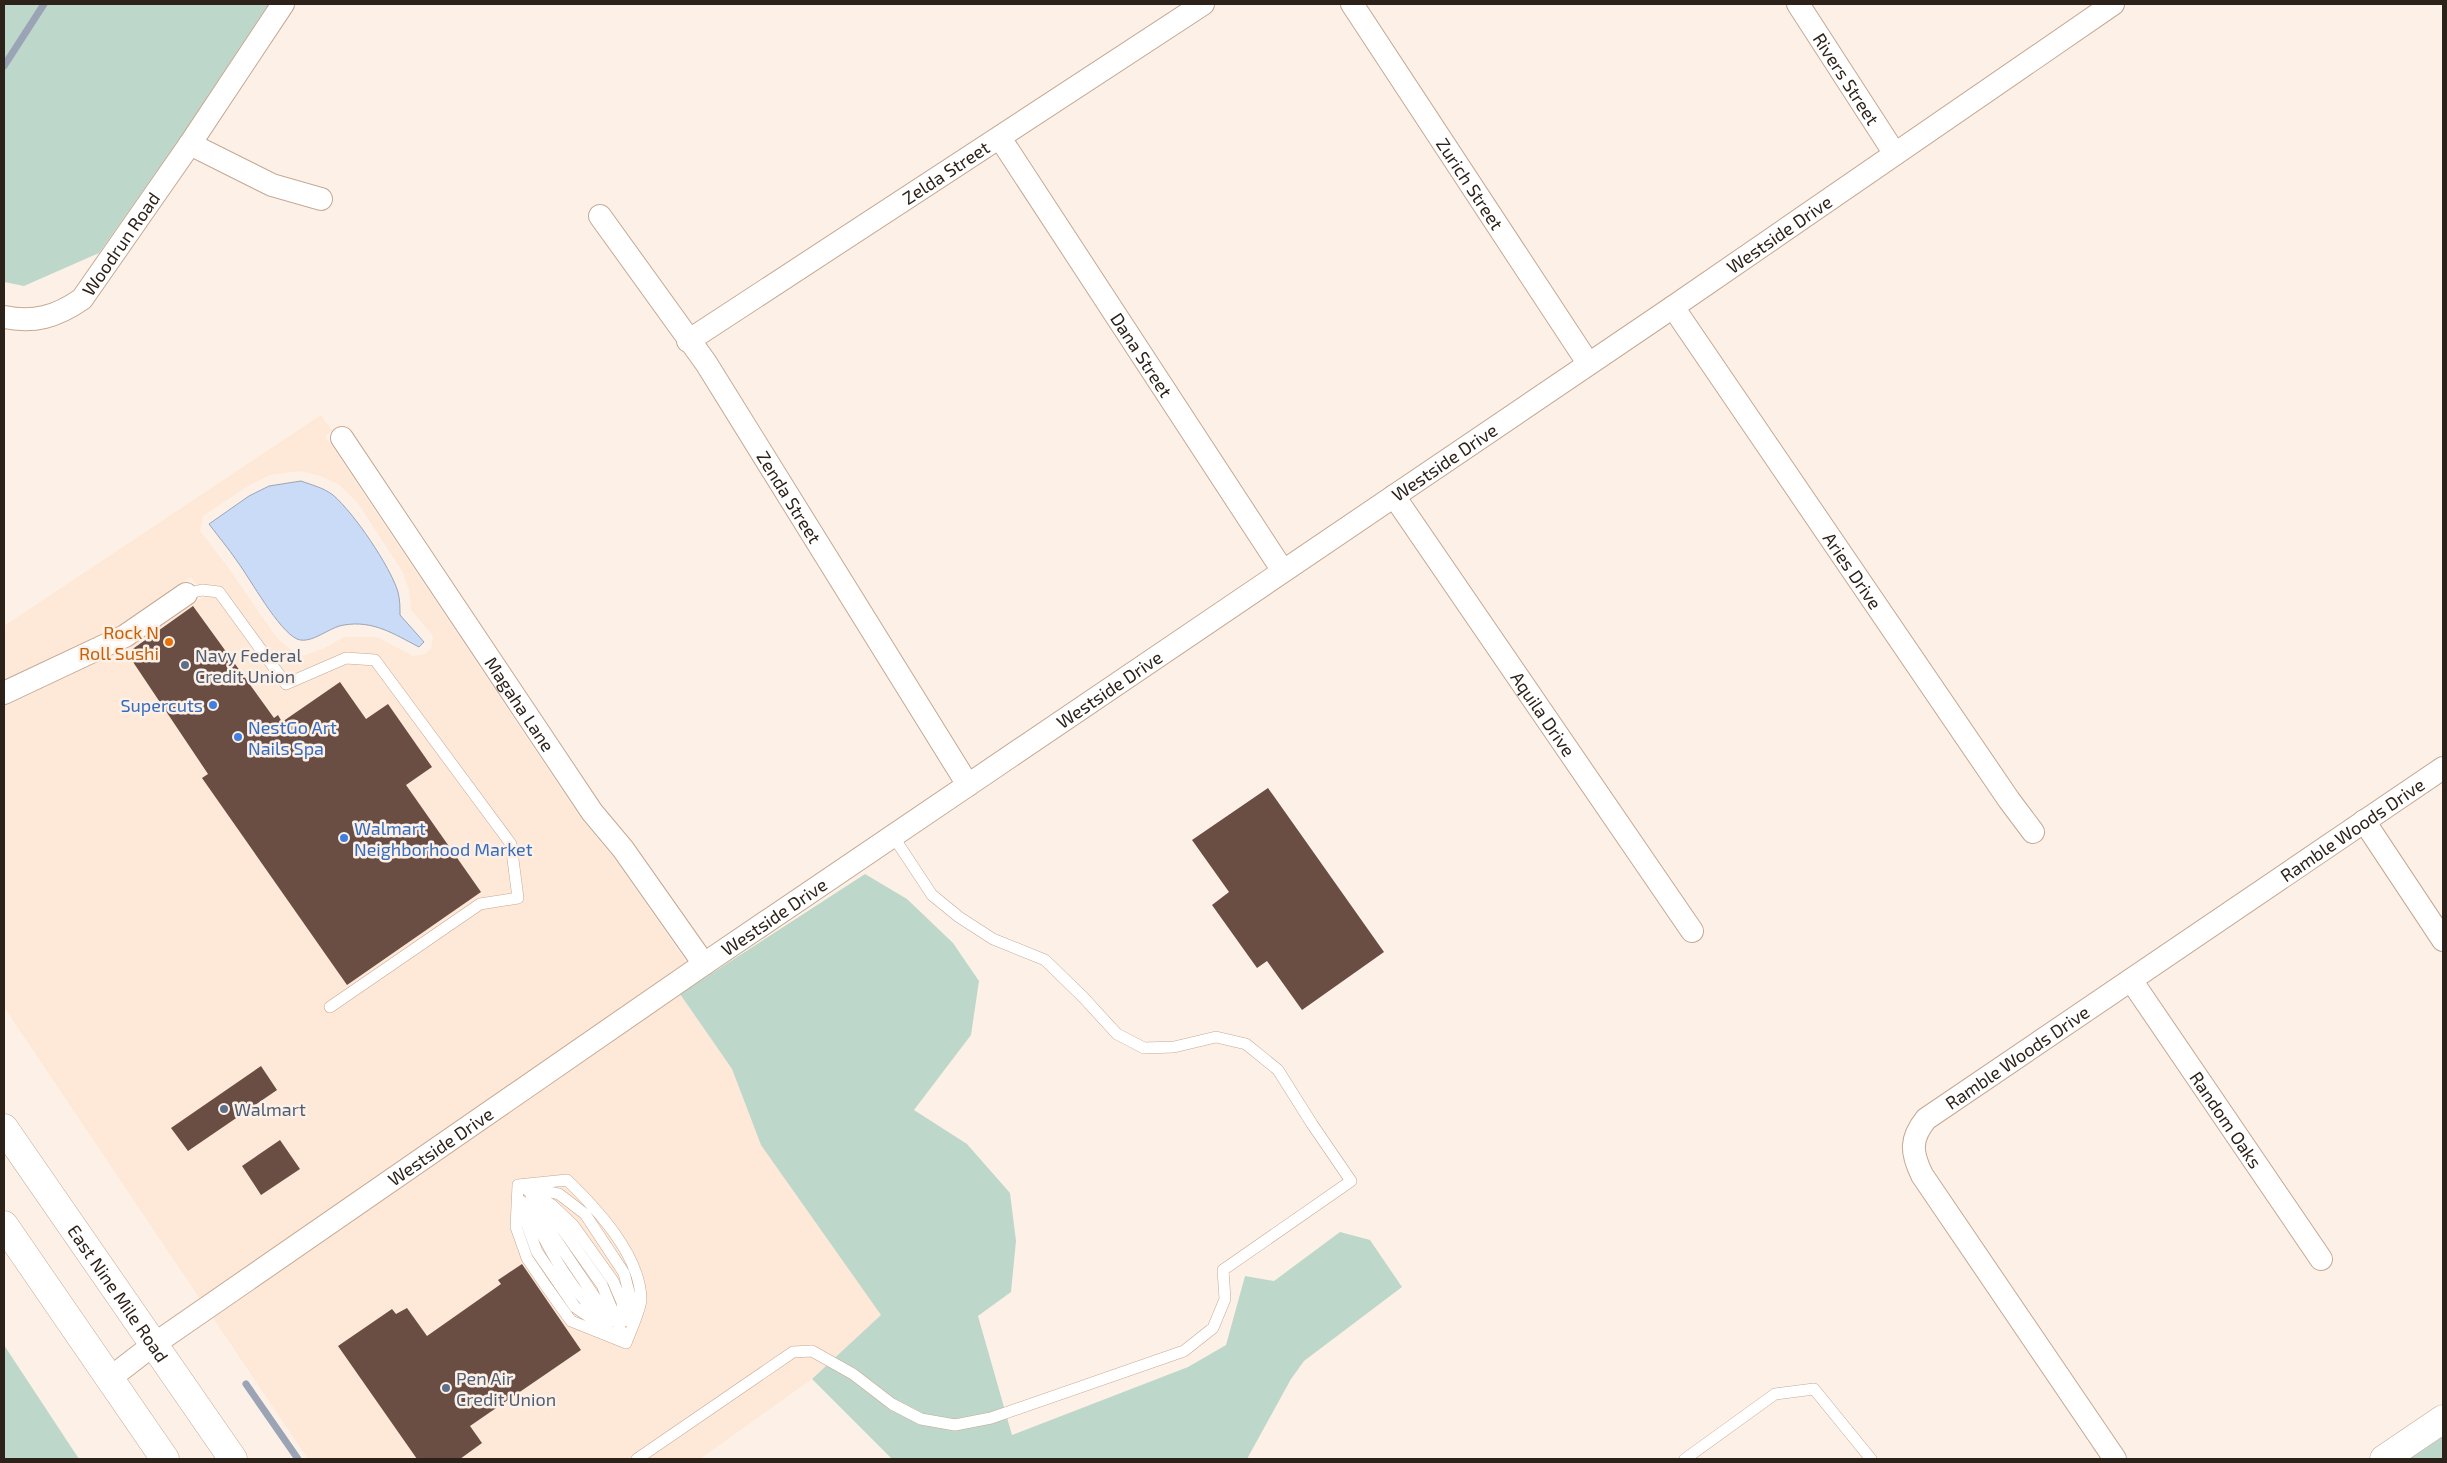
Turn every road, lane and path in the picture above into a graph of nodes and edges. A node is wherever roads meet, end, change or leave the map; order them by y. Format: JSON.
{"nodes":[{"id":1,"x":283,"y":4,"type":"edge"},
{"id":2,"x":1203,"y":4,"type":"edge"},
{"id":3,"x":1352,"y":4,"type":"edge"},
{"id":4,"x":1798,"y":4,"type":"edge"},
{"id":5,"x":2113,"y":4,"type":"edge"},
{"id":6,"x":1000,"y":138,"type":"junction"},
{"id":7,"x":190,"y":144,"type":"junction"},
{"id":8,"x":1895,"y":154,"type":"junction"},
{"id":9,"x":321,"y":199,"type":"dead end"},
{"id":10,"x":600,"y":216,"type":"dead end"},
{"id":11,"x":1673,"y":307,"type":"junction"},
{"id":12,"x":4,"y":317,"type":"edge"},
{"id":13,"x":688,"y":341,"type":"junction"},
{"id":14,"x":1588,"y":363,"type":"junction"},
{"id":15,"x":342,"y":438,"type":"dead end"},
{"id":16,"x":1394,"y":496,"type":"junction"},
{"id":17,"x":1283,"y":572,"type":"junction"},
{"id":18,"x":186,"y":594,"type":"joint"},
{"id":19,"x":4,"y":693,"type":"edge"},
{"id":20,"x":2443,"y":768,"type":"edge"},
{"id":21,"x":968,"y":786,"type":"junction"},
{"id":22,"x":2364,"y":821,"type":"junction"},
{"id":23,"x":2033,"y":832,"type":"dead end"},
{"id":24,"x":893,"y":836,"type":"junction"},
{"id":25,"x":1692,"y":931,"type":"dead end"},
{"id":26,"x":2443,"y":940,"type":"edge"},
{"id":27,"x":704,"y":964,"type":"junction"},
{"id":28,"x":2131,"y":980,"type":"junction"},
{"id":29,"x":330,"y":1007,"type":"dead end"},
{"id":30,"x":4,"y":1128,"type":"edge"},
{"id":31,"x":4,"y":1154,"type":"edge"},
{"id":32,"x":518,"y":1184,"type":"junction"},
{"id":33,"x":4,"y":1225,"type":"edge"},
{"id":34,"x":2321,"y":1259,"type":"dead end"},
{"id":35,"x":116,"y":1290,"type":"junction"},
{"id":36,"x":626,"y":1343,"type":"junction"},
{"id":37,"x":153,"y":1345,"type":"junction"},
{"id":38,"x":109,"y":1379,"type":"junction"},
{"id":39,"x":2443,"y":1419,"type":"edge"},
{"id":40,"x":165,"y":1459,"type":"edge"},
{"id":41,"x":233,"y":1459,"type":"edge"},
{"id":42,"x":637,"y":1459,"type":"edge"},
{"id":43,"x":1685,"y":1459,"type":"edge"},
{"id":44,"x":1871,"y":1459,"type":"edge"},
{"id":45,"x":2115,"y":1459,"type":"edge"},
{"id":46,"x":2384,"y":1459,"type":"edge"}],
"edges":[{"from":1,"to":7,"type":"street","name":"Woodrun Road"},
{"from":2,"to":6,"type":"street","name":"Zelda Street"},
{"from":3,"to":14,"type":"street","name":"Zurich Street"},
{"from":4,"to":8,"type":"street","name":"Rivers Street"},
{"from":5,"to":8,"type":"street","name":"Westside Drive"},
{"from":6,"to":13,"type":"street","name":"Zelda Street"},
{"from":6,"to":17,"type":"street","name":"Dana Street"},
{"from":7,"to":9,"type":"street"},
{"from":7,"to":12,"type":"street","name":"Woodrun Road"},
{"from":8,"to":11,"type":"street","name":"Westside Drive"},
{"from":10,"to":13,"type":"street","name":"Zenda Street"},
{"from":11,"to":14,"type":"street","name":"Westside Drive"},
{"from":11,"to":23,"type":"street","name":"Aries Drive"},
{"from":13,"to":21,"type":"street","name":"Zenda Street"},
{"from":14,"to":16,"type":"street","name":"Westside Drive"},
{"from":15,"to":27,"type":"street","name":"Magaha Lane"},
{"from":16,"to":17,"type":"street","name":"Westside Drive"},
{"from":16,"to":25,"type":"street","name":"Aquila Drive"},
{"from":17,"to":21,"type":"street","name":"Westside Drive"},
{"from":18,"to":19,"type":"street"},
{"from":18,"to":29,"type":"lane"},
{"from":20,"to":22,"type":"street","name":"Ramble Woods Drive"},
{"from":21,"to":24,"type":"street","name":"Westside Drive"},
{"from":22,"to":26,"type":"street"},
{"from":22,"to":28,"type":"street","name":"Ramble Woods Drive"},
{"from":24,"to":27,"type":"street","name":"Westside Drive"},
{"from":24,"to":42,"type":"lane"},
{"from":27,"to":37,"type":"street","name":"Westside Drive"},
{"from":28,"to":34,"type":"street","name":"Random Oaks"},
{"from":28,"to":45,"type":"street","name":"Ramble Woods Drive"},
{"from":30,"to":35,"type":"main road","name":"East Nine Mile Road"},
{"from":31,"to":35,"type":"main road"},
{"from":32,"to":36,"type":"lane"},
{"from":32,"to":36,"type":"lane"},
{"from":32,"to":36,"type":"lane"},
{"from":32,"to":36,"type":"lane"},
{"from":32,"to":36,"type":"lane"},
{"from":33,"to":38,"type":"main road"},
{"from":35,"to":37,"type":"main road","name":"East Nine Mile Road"},
{"from":37,"to":38,"type":"street","name":"Westside Drive"},
{"from":37,"to":41,"type":"main road","name":"East Nine Mile Road"},
{"from":38,"to":40,"type":"main road"},
{"from":39,"to":46,"type":"main road"},
{"from":43,"to":44,"type":"lane"}]}
